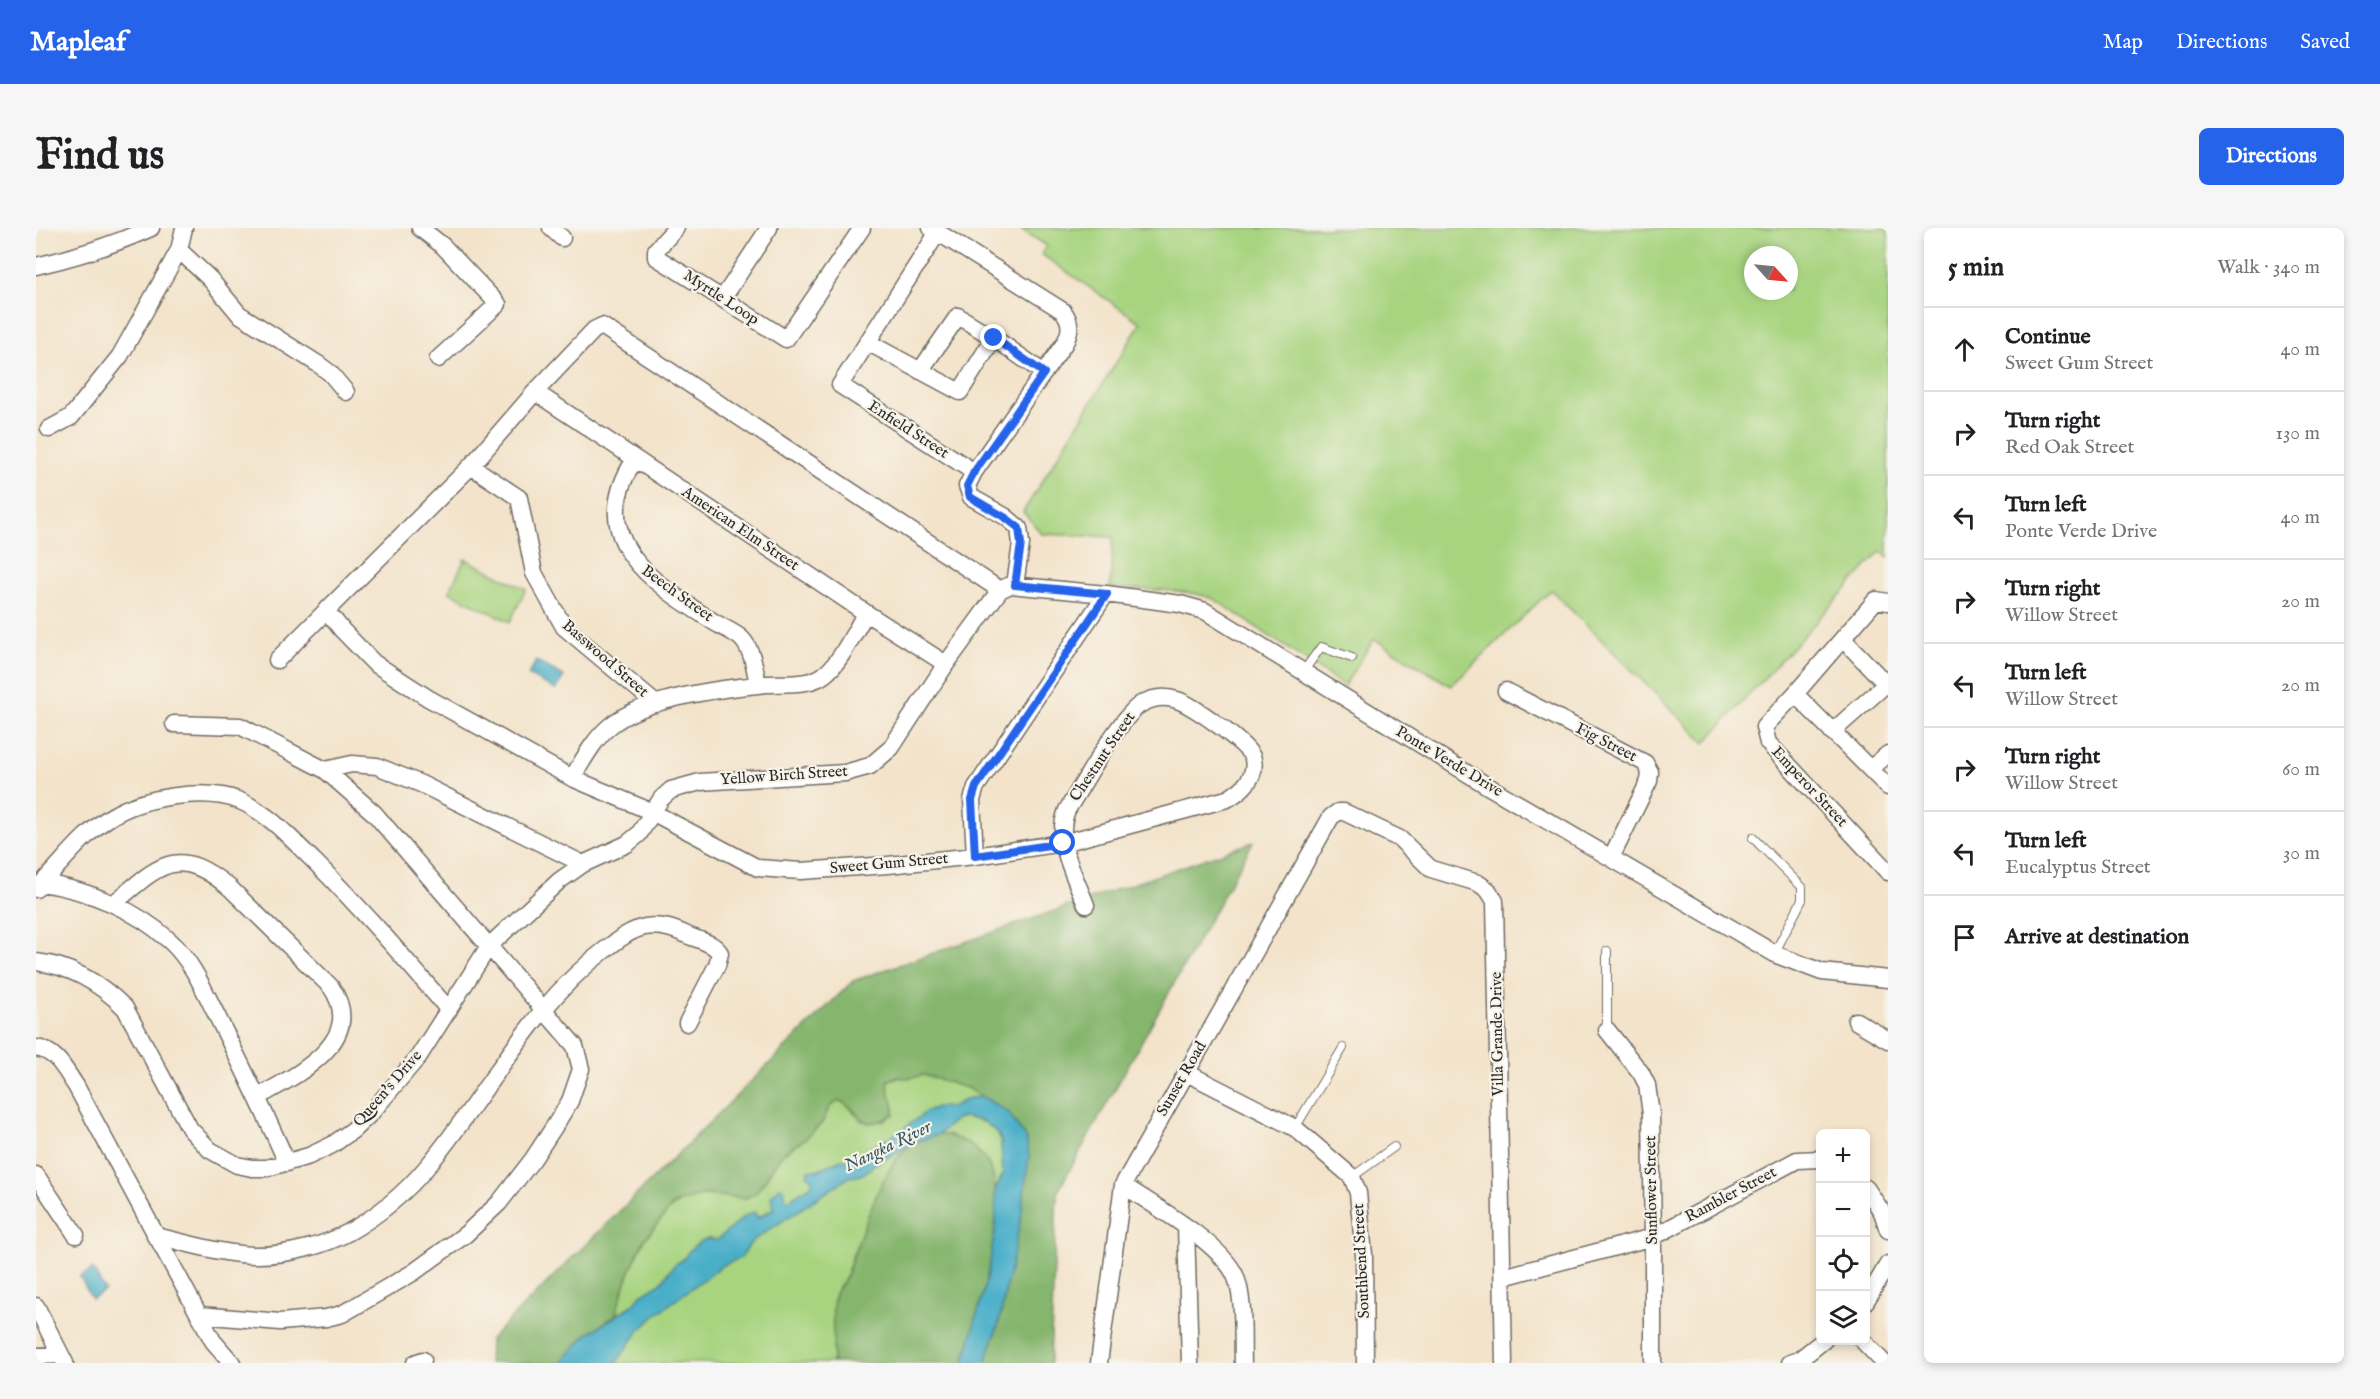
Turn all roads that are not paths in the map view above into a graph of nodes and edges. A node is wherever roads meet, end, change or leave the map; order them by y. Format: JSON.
{"nodes":[{"id":1,"x":151,"y":228,"type":"edge"},
{"id":2,"x":184,"y":228,"type":"edge"},
{"id":3,"x":420,"y":228,"type":"edge"},
{"id":4,"x":676,"y":228,"type":"edge"},
{"id":5,"x":769,"y":228,"type":"edge"},
{"id":6,"x":862,"y":228,"type":"edge"},
{"id":7,"x":934,"y":230,"type":"edge"},
{"id":8,"x":179,"y":250,"type":"junction"},
{"id":9,"x":36,"y":266,"type":"edge"},
{"id":10,"x":723,"y":298,"type":"junction"},
{"id":11,"x":994,"y":338,"type":"junction"},
{"id":12,"x":869,"y":343,"type":"junction"},
{"id":13,"x":438,"y":359,"type":"dead end"},
{"id":14,"x":920,"y":371,"type":"junction"},
{"id":15,"x":1044,"y":373,"type":"junction"},
{"id":16,"x":346,"y":392,"type":"dead end"},
{"id":17,"x":535,"y":392,"type":"junction"},
{"id":18,"x":49,"y":429,"type":"dead end"},
{"id":19,"x":635,"y":459,"type":"junction"},
{"id":20,"x":471,"y":466,"type":"junction"},
{"id":21,"x":974,"y":472,"type":"junction"},
{"id":22,"x":1007,"y":587,"type":"junction"},
{"id":23,"x":1107,"y":594,"type":"junction"},
{"id":24,"x":1888,"y":602,"type":"edge"},
{"id":25,"x":326,"y":610,"type":"junction"},
{"id":26,"x":866,"y":613,"type":"junction"},
{"id":27,"x":1843,"y":639,"type":"junction"},
{"id":28,"x":1352,"y":657,"type":"dead end"},
{"id":29,"x":277,"y":660,"type":"dead end"},
{"id":30,"x":946,"y":664,"type":"junction"},
{"id":31,"x":1303,"y":672,"type":"junction"},
{"id":32,"x":758,"y":685,"type":"junction"},
{"id":33,"x":1887,"y":685,"type":"edge"},
{"id":34,"x":1506,"y":691,"type":"dead end"},
{"id":35,"x":1795,"y":694,"type":"junction"},
{"id":36,"x":656,"y":704,"type":"junction"},
{"id":37,"x":174,"y":723,"type":"dead end"},
{"id":38,"x":1832,"y":732,"type":"junction"},
{"id":39,"x":1888,"y":754,"type":"edge"},
{"id":40,"x":1870,"y":769,"type":"junction"},
{"id":41,"x":325,"y":770,"type":"junction"},
{"id":42,"x":572,"y":778,"type":"junction"},
{"id":43,"x":1888,"y":787,"type":"edge"},
{"id":44,"x":1239,"y":792,"type":"joint"},
{"id":45,"x":652,"y":812,"type":"junction"},
{"id":46,"x":1331,"y":817,"type":"joint"},
{"id":47,"x":1753,"y":838,"type":"dead end"},
{"id":48,"x":1063,"y":843,"type":"junction"},
{"id":49,"x":615,"y":850,"type":"joint"},
{"id":50,"x":975,"y":856,"type":"junction"},
{"id":51,"x":1611,"y":858,"type":"junction"},
{"id":52,"x":583,"y":864,"type":"junction"},
{"id":53,"x":1888,"y":872,"type":"edge"},
{"id":54,"x":39,"y":886,"type":"edge"},
{"id":55,"x":113,"y":904,"type":"junction"},
{"id":56,"x":1086,"y":905,"type":"dead end"},
{"id":57,"x":489,"y":946,"type":"junction"},
{"id":58,"x":1607,"y":951,"type":"dead end"},
{"id":59,"x":1774,"y":954,"type":"junction"},
{"id":60,"x":36,"y":962,"type":"edge"},
{"id":61,"x":1888,"y":979,"type":"edge"},
{"id":62,"x":543,"y":1009,"type":"junction"},
{"id":63,"x":449,"y":1010,"type":"junction"},
{"id":64,"x":1856,"y":1022,"type":"dead end"},
{"id":65,"x":687,"y":1023,"type":"dead end"},
{"id":66,"x":1607,"y":1030,"type":"joint"},
{"id":67,"x":1888,"y":1040,"type":"edge"},
{"id":68,"x":36,"y":1048,"type":"edge"},
{"id":69,"x":1343,"y":1048,"type":"dead end"},
{"id":70,"x":1187,"y":1073,"type":"junction"},
{"id":71,"x":258,"y":1097,"type":"junction"},
{"id":72,"x":1295,"y":1128,"type":"junction"},
{"id":73,"x":1394,"y":1147,"type":"dead end"},
{"id":74,"x":1816,"y":1159,"type":"edge"},
{"id":75,"x":287,"y":1164,"type":"junction"},
{"id":76,"x":36,"y":1175,"type":"edge"},
{"id":77,"x":1352,"y":1177,"type":"junction"},
{"id":78,"x":1123,"y":1185,"type":"junction"},
{"id":79,"x":1870,"y":1193,"type":"edge"},
{"id":80,"x":1885,"y":1211,"type":"edge"},
{"id":81,"x":1186,"y":1227,"type":"junction"},
{"id":82,"x":1888,"y":1230,"type":"edge"},
{"id":83,"x":76,"y":1235,"type":"dead end"},
{"id":84,"x":155,"y":1236,"type":"junction"},
{"id":85,"x":1653,"y":1237,"type":"junction"},
{"id":86,"x":1888,"y":1264,"type":"edge"},
{"id":87,"x":1503,"y":1277,"type":"junction"},
{"id":88,"x":1870,"y":1294,"type":"edge"},
{"id":89,"x":36,"y":1306,"type":"edge"},
{"id":90,"x":200,"y":1315,"type":"junction"},
{"id":91,"x":1819,"y":1345,"type":"edge"},
{"id":92,"x":1866,"y":1345,"type":"edge"},
{"id":93,"x":36,"y":1356,"type":"edge"},
{"id":94,"x":63,"y":1359,"type":"edge"},
{"id":95,"x":1796,"y":1362,"type":"edge"},
{"id":96,"x":232,"y":1363,"type":"edge"},
{"id":97,"x":1099,"y":1363,"type":"edge"},
{"id":98,"x":1190,"y":1363,"type":"edge"},
{"id":99,"x":1243,"y":1363,"type":"edge"},
{"id":100,"x":1365,"y":1363,"type":"edge"},
{"id":101,"x":1504,"y":1363,"type":"edge"},
{"id":102,"x":1653,"y":1363,"type":"edge"},
{"id":103,"x":1884,"y":1363,"type":"edge"}],
"edges":[{"from":1,"to":9,"type":"street"},
{"from":2,"to":8,"type":"street"},
{"from":3,"to":13,"type":"street"},
{"from":4,"to":10,"type":"street","name":"Myrtle Loop"},
{"from":5,"to":10,"type":"street"},
{"from":6,"to":10,"type":"street","name":"Myrtle Loop"},
{"from":7,"to":12,"type":"street"},
{"from":7,"to":15,"type":"street"},
{"from":8,"to":16,"type":"street"},
{"from":8,"to":18,"type":"street"},
{"from":11,"to":14,"type":"street"},
{"from":11,"to":14,"type":"street"},
{"from":11,"to":15,"type":"street"},
{"from":12,"to":14,"type":"street"},
{"from":12,"to":21,"type":"street","name":"Enfield Street"},
{"from":15,"to":21,"type":"street"},
{"from":17,"to":19,"type":"street","name":"American Elm Street"},
{"from":17,"to":20,"type":"street"},
{"from":17,"to":22,"type":"street"},
{"from":19,"to":26,"type":"street","name":"American Elm Street"},
{"from":19,"to":32,"type":"street","name":"Beech Street"},
{"from":20,"to":25,"type":"street"},
{"from":20,"to":36,"type":"street","name":"Basswood Street"},
{"from":21,"to":22,"type":"street"},
{"from":22,"to":23,"type":"street","name":"Ponte Verde Drive"},
{"from":22,"to":30,"type":"street","name":"Yellow Birch Street"},
{"from":23,"to":31,"type":"street","name":"Ponte Verde Drive"},
{"from":23,"to":50,"type":"street"},
{"from":24,"to":27,"type":"street","name":"Emperor Street"},
{"from":25,"to":29,"type":"street"},
{"from":25,"to":42,"type":"street","name":"Sweet Gum Street"},
{"from":26,"to":30,"type":"street","name":"American Elm Street"},
{"from":26,"to":32,"type":"street"},
{"from":27,"to":33,"type":"street"},
{"from":27,"to":35,"type":"street","name":"Emperor Street"},
{"from":28,"to":31,"type":"lane"},
{"from":30,"to":45,"type":"street","name":"Yellow Birch Street"},
{"from":31,"to":51,"type":"street","name":"Ponte Verde Drive"},
{"from":32,"to":36,"type":"street"},
{"from":33,"to":38,"type":"street"},
{"from":34,"to":51,"type":"street","name":"Fig Street"},
{"from":35,"to":38,"type":"street"},
{"from":35,"to":53,"type":"street","name":"Emperor Street"},
{"from":36,"to":42,"type":"street"},
{"from":37,"to":41,"type":"street"},
{"from":38,"to":40,"type":"street"},
{"from":39,"to":40,"type":"street"},
{"from":40,"to":43,"type":"street"},
{"from":41,"to":52,"type":"street"},
{"from":41,"to":57,"type":"street"},
{"from":42,"to":45,"type":"street","name":"Sweet Gum Street"},
{"from":44,"to":48,"type":"street","name":"Sweet Gum Street"},
{"from":44,"to":48,"type":"street","name":"Chestnut Street"},
{"from":45,"to":49,"type":"street","name":"Yellow Birch Street"},
{"from":45,"to":50,"type":"street","name":"Sweet Gum Street"},
{"from":46,"to":70,"type":"street","name":"Sunset Road"},
{"from":46,"to":87,"type":"street","name":"Villa Grande Drive"},
{"from":47,"to":59,"type":"lane"},
{"from":48,"to":50,"type":"street","name":"Sweet Gum Street"},
{"from":48,"to":56,"type":"street","name":"Chestnut Street"},
{"from":49,"to":52,"type":"street","name":"Queen's Drive"},
{"from":51,"to":59,"type":"street","name":"Ponte Verde Drive"},
{"from":52,"to":57,"type":"street","name":"Queen's Drive"},
{"from":54,"to":55,"type":"street"},
{"from":54,"to":63,"type":"street"},
{"from":55,"to":71,"type":"street"},
{"from":55,"to":71,"type":"street"},
{"from":57,"to":62,"type":"street"},
{"from":57,"to":63,"type":"street","name":"Queen's Drive"},
{"from":58,"to":66,"type":"lane"},
{"from":59,"to":61,"type":"street","name":"Ponte Verde Drive"},
{"from":60,"to":75,"type":"street","name":"Queen's Drive"},
{"from":62,"to":65,"type":"street"},
{"from":62,"to":84,"type":"street"},
{"from":62,"to":90,"type":"street"},
{"from":63,"to":75,"type":"street","name":"Queen's Drive"},
{"from":64,"to":67,"type":"street"},
{"from":66,"to":85,"type":"street","name":"Sunflower Street"},
{"from":68,"to":84,"type":"street"},
{"from":69,"to":72,"type":"lane"},
{"from":70,"to":72,"type":"street"},
{"from":70,"to":78,"type":"street","name":"Sunset Road"},
{"from":71,"to":75,"type":"street"},
{"from":72,"to":77,"type":"street"},
{"from":73,"to":77,"type":"lane"},
{"from":74,"to":85,"type":"street","name":"Rambler Street"},
{"from":76,"to":83,"type":"street"},
{"from":77,"to":100,"type":"street","name":"Southbend Street"},
{"from":78,"to":81,"type":"street"},
{"from":78,"to":97,"type":"street","name":"Sunset Road"},
{"from":79,"to":80,"type":"street"},
{"from":80,"to":82,"type":"street"},
{"from":81,"to":98,"type":"street"},
{"from":81,"to":99,"type":"street"},
{"from":84,"to":90,"type":"street"},
{"from":85,"to":87,"type":"street","name":"Rambler Street"},
{"from":85,"to":102,"type":"street","name":"Sunflower Street"},
{"from":86,"to":88,"type":"street"},
{"from":87,"to":101,"type":"street","name":"Villa Grande Drive"},
{"from":89,"to":94,"type":"street"},
{"from":90,"to":96,"type":"street"},
{"from":91,"to":95,"type":"street"},
{"from":92,"to":103,"type":"street"},
{"from":93,"to":94,"type":"street"}]}
